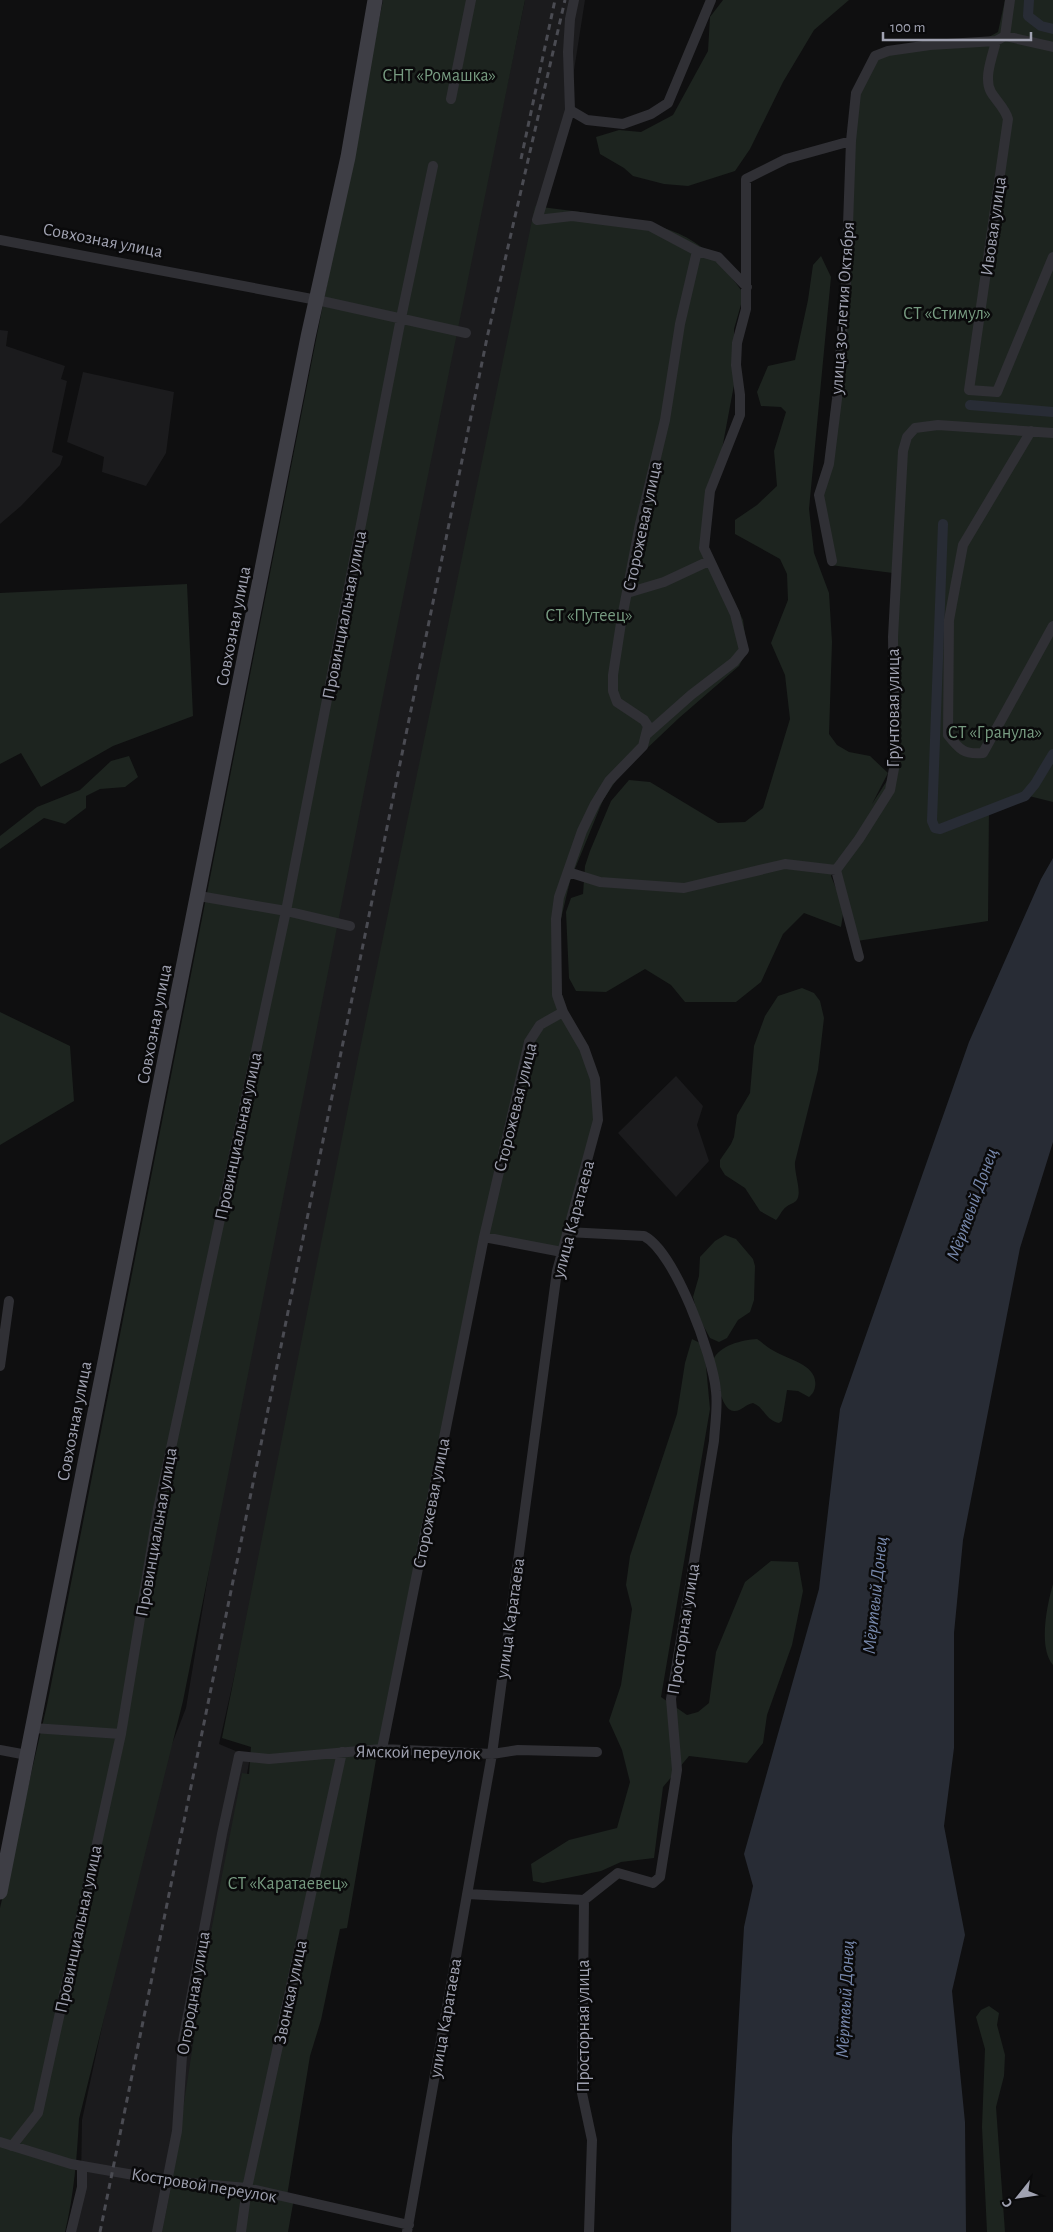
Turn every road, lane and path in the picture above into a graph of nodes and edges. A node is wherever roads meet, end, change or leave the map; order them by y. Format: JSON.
{"nodes":[{"id":1,"x":374,"y":0,"type":"edge"},
{"id":2,"x":471,"y":0,"type":"edge"},
{"id":3,"x":574,"y":0,"type":"edge"},
{"id":4,"x":711,"y":0,"type":"edge"},
{"id":5,"x":1010,"y":0,"type":"edge"},
{"id":6,"x":1001,"y":38,"type":"junction"},
{"id":7,"x":1053,"y":47,"type":"edge"},
{"id":8,"x":451,"y":99,"type":"dead end"},
{"id":9,"x":570,"y":110,"type":"junction"},
{"id":10,"x":850,"y":141,"type":"junction"},
{"id":11,"x":433,"y":166,"type":"dead end"},
{"id":12,"x":0,"y":240,"type":"edge"},
{"id":13,"x":697,"y":251,"type":"junction"},
{"id":14,"x":1053,"y":257,"type":"edge"},
{"id":15,"x":747,"y":287,"type":"junction"},
{"id":16,"x":316,"y":300,"type":"junction"},
{"id":17,"x":401,"y":318,"type":"junction"},
{"id":18,"x":466,"y":333,"type":"dead end"},
{"id":19,"x":1031,"y":432,"type":"junction"},
{"id":20,"x":1053,"y":433,"type":"edge"},
{"id":21,"x":709,"y":561,"type":"junction"},
{"id":22,"x":832,"y":561,"type":"dead end"},
{"id":23,"x":627,"y":593,"type":"junction"},
{"id":24,"x":1053,"y":626,"type":"edge"},
{"id":25,"x":647,"y":734,"type":"junction"},
{"id":26,"x":836,"y":870,"type":"junction"},
{"id":27,"x":568,"y":872,"type":"junction"},
{"id":28,"x":198,"y":896,"type":"junction"},
{"id":29,"x":286,"y":911,"type":"junction"},
{"id":30,"x":350,"y":926,"type":"dead end"},
{"id":31,"x":859,"y":957,"type":"dead end"},
{"id":32,"x":563,"y":1012,"type":"junction"},
{"id":33,"x":567,"y":1232,"type":"junction"},
{"id":34,"x":484,"y":1237,"type":"junction"},
{"id":35,"x":562,"y":1252,"type":"junction"},
{"id":36,"x":9,"y":1301,"type":"dead end"},
{"id":37,"x":0,"y":1366,"type":"edge"},
{"id":38,"x":32,"y":1728,"type":"junction"},
{"id":39,"x":121,"y":1734,"type":"junction"},
{"id":40,"x":382,"y":1749,"type":"junction"},
{"id":41,"x":0,"y":1750,"type":"edge"},
{"id":42,"x":342,"y":1752,"type":"junction"},
{"id":43,"x":597,"y":1752,"type":"dead end"},
{"id":44,"x":492,"y":1754,"type":"junction"},
{"id":45,"x":28,"y":1755,"type":"junction"},
{"id":46,"x":239,"y":1756,"type":"joint"},
{"id":47,"x":2,"y":1870,"type":"edge"},
{"id":48,"x":0,"y":1892,"type":"edge"},
{"id":49,"x":467,"y":1894,"type":"junction"},
{"id":50,"x":584,"y":1900,"type":"junction"},
{"id":51,"x":5,"y":2144,"type":"edge"},
{"id":52,"x":0,"y":2155,"type":"edge"},
{"id":53,"x":82,"y":2166,"type":"junction"},
{"id":54,"x":168,"y":2181,"type":"junction"},
{"id":55,"x":247,"y":2188,"type":"junction"},
{"id":56,"x":408,"y":2228,"type":"edge"},
{"id":57,"x":71,"y":2232,"type":"edge"},
{"id":58,"x":157,"y":2232,"type":"edge"},
{"id":59,"x":241,"y":2232,"type":"edge"},
{"id":60,"x":588,"y":2232,"type":"edge"}],
"edges":[{"from":1,"to":16,"type":"street","name":"Совхозная улица"},
{"from":2,"to":8,"type":"street"},
{"from":3,"to":9,"type":"street"},
{"from":4,"to":9,"type":"street"},
{"from":5,"to":6,"type":"street"},
{"from":6,"to":7,"type":"street"},
{"from":6,"to":10,"type":"street","name":"улица 30-летия Октября"},
{"from":6,"to":14,"type":"street","name":"Ивовая улица"},
{"from":9,"to":13,"type":"street"},
{"from":10,"to":15,"type":"street"},
{"from":10,"to":22,"type":"street","name":"улица 30-летия Октября"},
{"from":11,"to":17,"type":"street","name":"Провинциальная улица"},
{"from":12,"to":16,"type":"street","name":"Совхозная улица"},
{"from":13,"to":15,"type":"street"},
{"from":13,"to":23,"type":"street","name":"Сторожевая улица"},
{"from":15,"to":21,"type":"street"},
{"from":16,"to":17,"type":"street"},
{"from":16,"to":28,"type":"street","name":"Совхозная улица"},
{"from":17,"to":18,"type":"street"},
{"from":17,"to":29,"type":"street","name":"Провинциальная улица"},
{"from":19,"to":20,"type":"street","name":"Грунтовая улица"},
{"from":19,"to":24,"type":"street"},
{"from":19,"to":26,"type":"street","name":"Грунтовая улица"},
{"from":21,"to":23,"type":"street"},
{"from":21,"to":25,"type":"street"},
{"from":23,"to":25,"type":"street","name":"Сторожевая улица"},
{"from":25,"to":27,"type":"street"},
{"from":26,"to":27,"type":"street"},
{"from":26,"to":31,"type":"street"},
{"from":27,"to":32,"type":"street"},
{"from":28,"to":29,"type":"street"},
{"from":28,"to":38,"type":"street","name":"Совхозная улица"},
{"from":29,"to":30,"type":"street"},
{"from":29,"to":39,"type":"street","name":"Провинциальная улица"},
{"from":32,"to":33,"type":"street","name":"улица Каратаева"},
{"from":32,"to":34,"type":"street","name":"Сторожевая улица"},
{"from":33,"to":35,"type":"street","name":"улица Каратаева"},
{"from":33,"to":50,"type":"street","name":"Просторная улица"},
{"from":34,"to":35,"type":"street"},
{"from":34,"to":40,"type":"street","name":"Сторожевая улица"},
{"from":35,"to":44,"type":"street","name":"улица Каратаева"},
{"from":36,"to":37,"type":"street"},
{"from":38,"to":39,"type":"street"},
{"from":38,"to":45,"type":"street","name":"Совхозная улица"},
{"from":39,"to":51,"type":"street","name":"Провинциальная улица"},
{"from":40,"to":42,"type":"street","name":"Ямской переулок"},
{"from":40,"to":44,"type":"street","name":"Ямской переулок"},
{"from":41,"to":45,"type":"street"},
{"from":42,"to":46,"type":"street","name":"Ямской переулок"},
{"from":42,"to":55,"type":"street","name":"Звонкая улица"},
{"from":43,"to":44,"type":"street","name":"Ямской переулок"},
{"from":44,"to":49,"type":"street","name":"улица Каратаева"},
{"from":45,"to":47,"type":"street","name":"Совхозная улица"},
{"from":46,"to":54,"type":"street","name":"Огородная улица"},
{"from":47,"to":48,"type":"street","name":"Совхозная улица"},
{"from":49,"to":50,"type":"street"},
{"from":49,"to":56,"type":"street","name":"улица Каратаева"},
{"from":50,"to":60,"type":"street","name":"Просторная улица"},
{"from":51,"to":52,"type":"street"},
{"from":51,"to":53,"type":"street","name":"Костровой переулок"},
{"from":53,"to":54,"type":"street","name":"Костровой переулок"},
{"from":53,"to":57,"type":"street"},
{"from":54,"to":55,"type":"street","name":"Костровой переулок"},
{"from":54,"to":58,"type":"street","name":"Огородная улица"},
{"from":55,"to":56,"type":"street","name":"Костровой переулок"},
{"from":55,"to":59,"type":"street","name":"Звонкая улица"}]}
